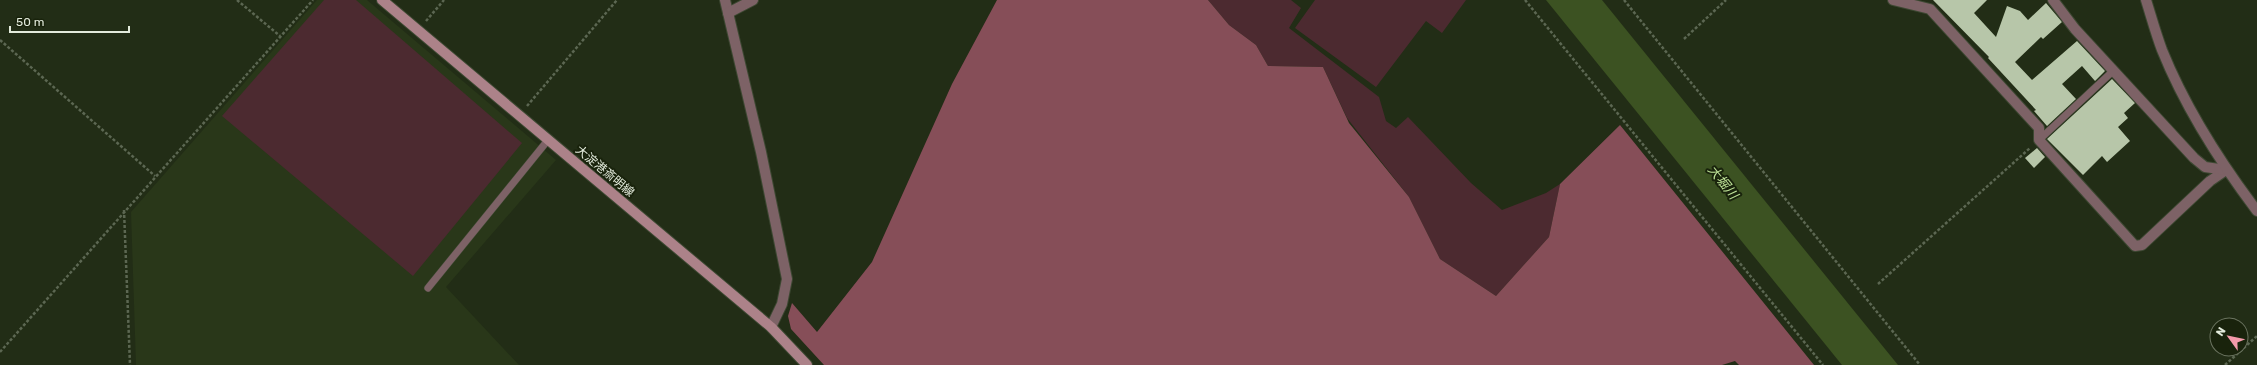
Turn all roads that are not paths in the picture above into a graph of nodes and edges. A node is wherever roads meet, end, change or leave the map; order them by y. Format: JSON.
{"nodes":[{"id":1,"x":382,"y":0,"type":"edge"},
{"id":2,"x":725,"y":0,"type":"edge"},
{"id":3,"x":753,"y":0,"type":"edge"},
{"id":4,"x":1893,"y":0,"type":"edge"},
{"id":5,"x":2054,"y":0,"type":"edge"},
{"id":6,"x":2146,"y":0,"type":"edge"},
{"id":7,"x":728,"y":13,"type":"junction"},
{"id":8,"x":2113,"y":71,"type":"junction"},
{"id":9,"x":548,"y":140,"type":"junction"},
{"id":10,"x":2039,"y":140,"type":"junction"},
{"id":11,"x":2226,"y":170,"type":"junction"},
{"id":12,"x":2257,"y":211,"type":"edge"},
{"id":13,"x":428,"y":288,"type":"dead end"},
{"id":14,"x":771,"y":327,"type":"junction"},
{"id":15,"x":807,"y":365,"type":"edge"}],
"edges":[{"from":1,"to":9,"type":"main road","name":"大淀港斎明線"},
{"from":2,"to":7,"type":"street"},
{"from":3,"to":7,"type":"street"},
{"from":4,"to":10,"type":"street"},
{"from":5,"to":8,"type":"street"},
{"from":6,"to":11,"type":"street"},
{"from":7,"to":14,"type":"street"},
{"from":8,"to":10,"type":"lane"},
{"from":8,"to":11,"type":"street"},
{"from":9,"to":13,"type":"lane"},
{"from":9,"to":14,"type":"main road","name":"大淀港斎明線"},
{"from":10,"to":11,"type":"street"},
{"from":11,"to":12,"type":"street"},
{"from":14,"to":15,"type":"main road","name":"大淀港斎明線"}]}
